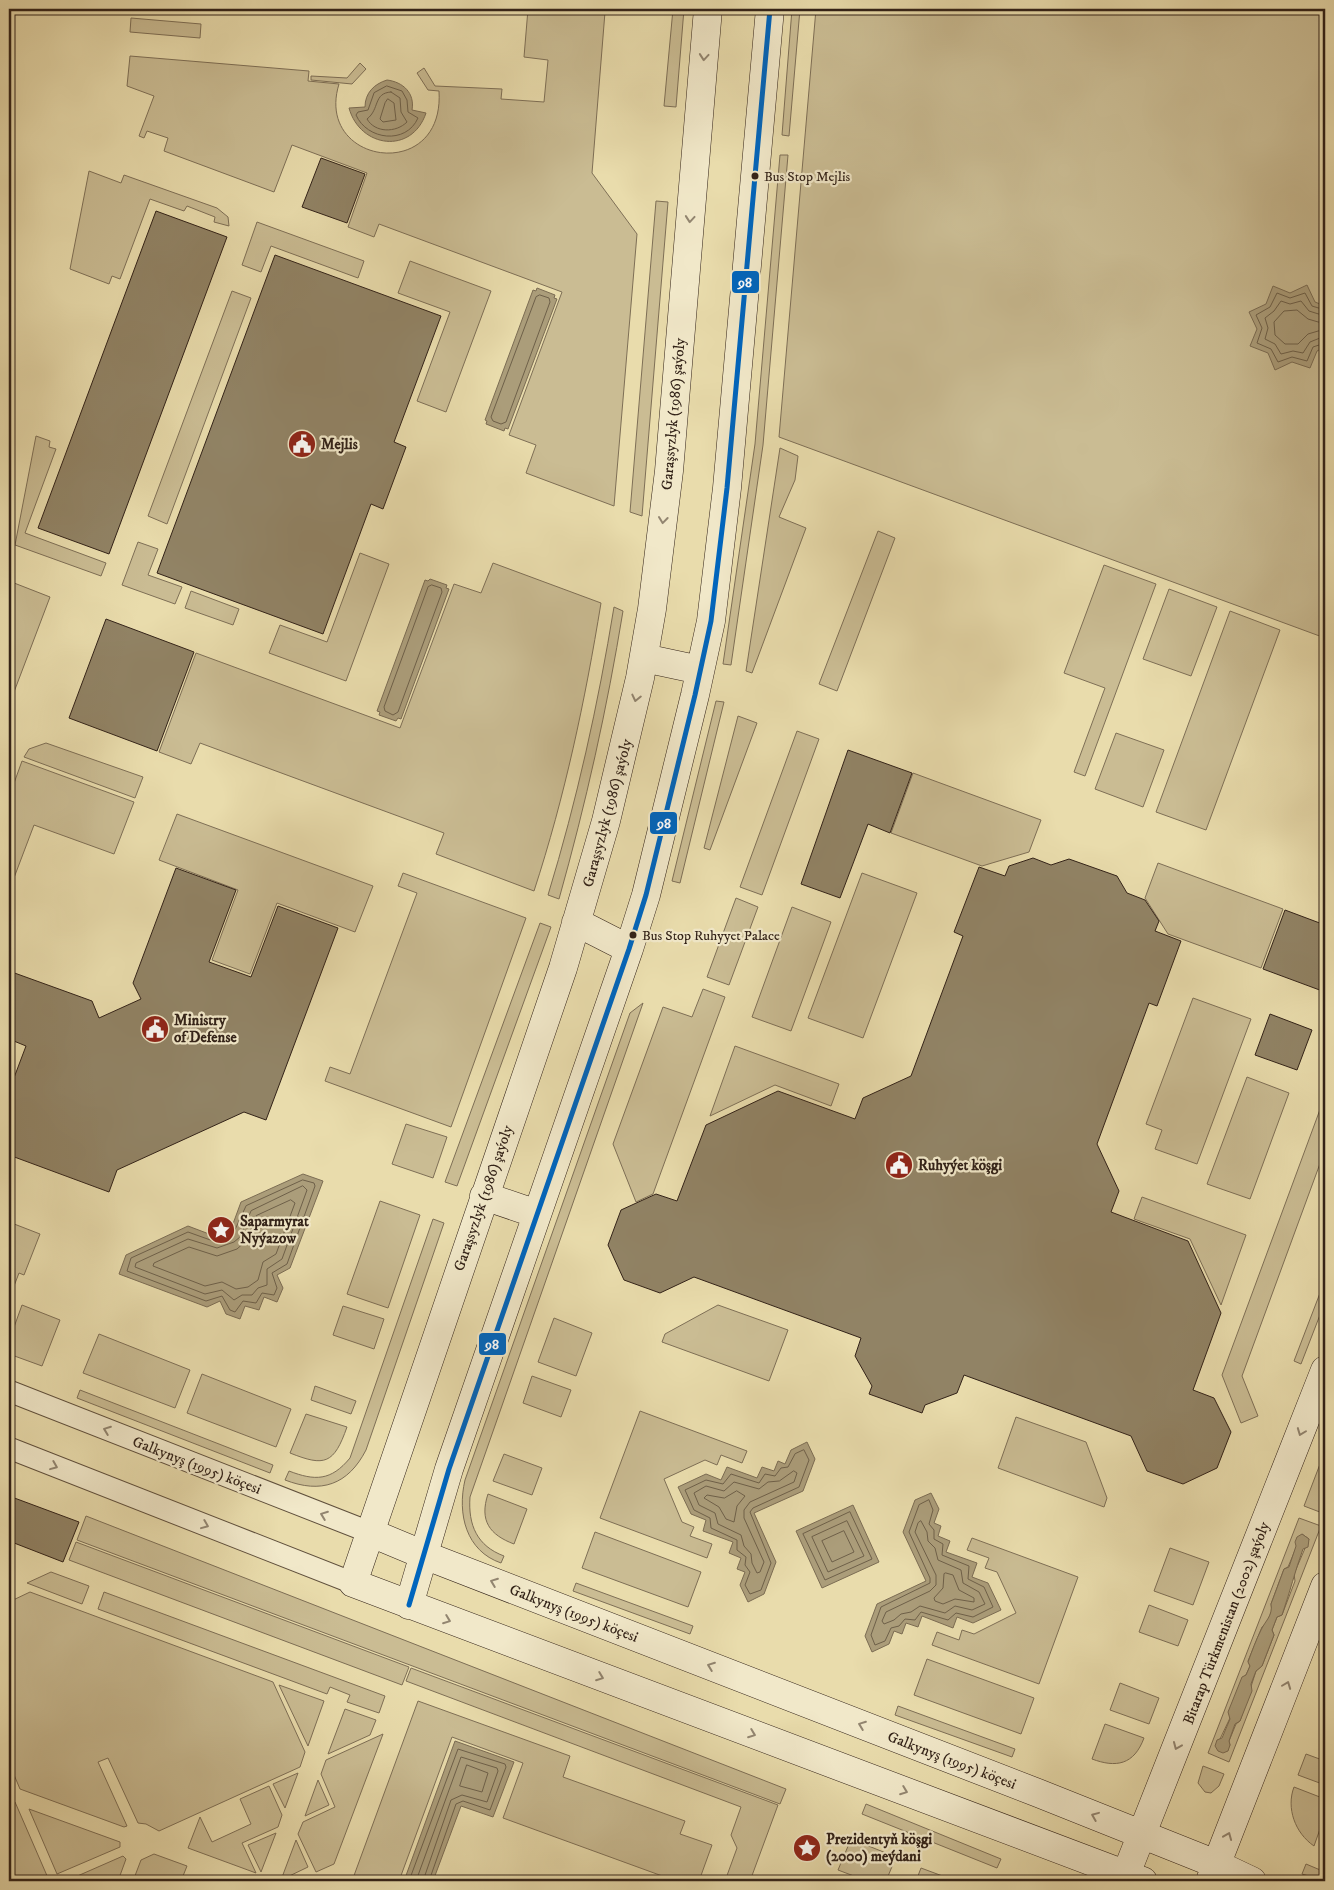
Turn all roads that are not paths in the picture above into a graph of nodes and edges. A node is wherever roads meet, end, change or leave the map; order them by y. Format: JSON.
{"nodes":[{"id":1,"x":708,"y":9,"type":"edge"},
{"id":2,"x":770,"y":9,"type":"edge"},
{"id":3,"x":644,"y":658,"type":"junction"},
{"id":4,"x":700,"y":670,"type":"junction"},
{"id":5,"x":576,"y":922,"type":"junction"},
{"id":6,"x":629,"y":949,"type":"junction"},
{"id":7,"x":484,"y":1196,"type":"junction"},
{"id":8,"x":536,"y":1214,"type":"junction"},
{"id":9,"x":1325,"y":1370,"type":"edge"},
{"id":10,"x":9,"y":1392,"type":"edge"},
{"id":11,"x":9,"y":1448,"type":"edge"},
{"id":12,"x":369,"y":1532,"type":"junction"},
{"id":13,"x":424,"y":1555,"type":"junction"},
{"id":14,"x":353,"y":1583,"type":"junction"},
{"id":15,"x":1325,"y":1586,"type":"edge"},
{"id":16,"x":409,"y":1605,"type":"junction"},
{"id":17,"x":1140,"y":1834,"type":"junction"},
{"id":18,"x":1213,"y":1873,"type":"edge"},
{"id":19,"x":1135,"y":1878,"type":"edge"},
{"id":20,"x":1252,"y":1881,"type":"edge"}],
"edges":[{"from":1,"to":3,"type":"main road","name":"Garaşsyzlyk (1986) şaýoly","one_way":true},
{"from":2,"to":4,"type":"main road"},
{"from":3,"to":4,"type":"main road"},
{"from":3,"to":5,"type":"main road","name":"Garaşsyzlyk (1986) şaýoly","one_way":true},
{"from":4,"to":6,"type":"main road"},
{"from":5,"to":6,"type":"main road"},
{"from":5,"to":7,"type":"main road","name":"Garaşsyzlyk (1986) şaýoly"},
{"from":6,"to":8,"type":"main road"},
{"from":7,"to":8,"type":"main road"},
{"from":7,"to":12,"type":"main road","name":"Garaşsyzlyk (1986) şaýoly"},
{"from":8,"to":13,"type":"main road"},
{"from":9,"to":17,"type":"main road","name":"Bitarap Türkmenistan (2002) şaýoly","one_way":true},
{"from":12,"to":10,"type":"street","name":"Galkynyş (1995) köçesi","one_way":true},
{"from":11,"to":14,"type":"street","one_way":true},
{"from":12,"to":13,"type":"main road","name":"Galkynyş (1995) köçesi"},
{"from":12,"to":14,"type":"main road","name":"Garaşsyzlyk (1986) şaýoly"},
{"from":13,"to":16,"type":"main road"},
{"from":17,"to":13,"type":"main road","name":"Galkynyş (1995) köçesi","one_way":true},
{"from":14,"to":16,"type":"main road"},
{"from":18,"to":15,"type":"main road","one_way":true},
{"from":16,"to":19,"type":"main road","one_way":true},
{"from":17,"to":18,"type":"main road","name":"Galkynyş (1995) köçesi"},
{"from":17,"to":19,"type":"main road","name":"Bitarap Türkmenistan (2002) şaýoly"},
{"from":18,"to":20,"type":"main road","name":"Galkynyş (1995) köçesi"}]}
